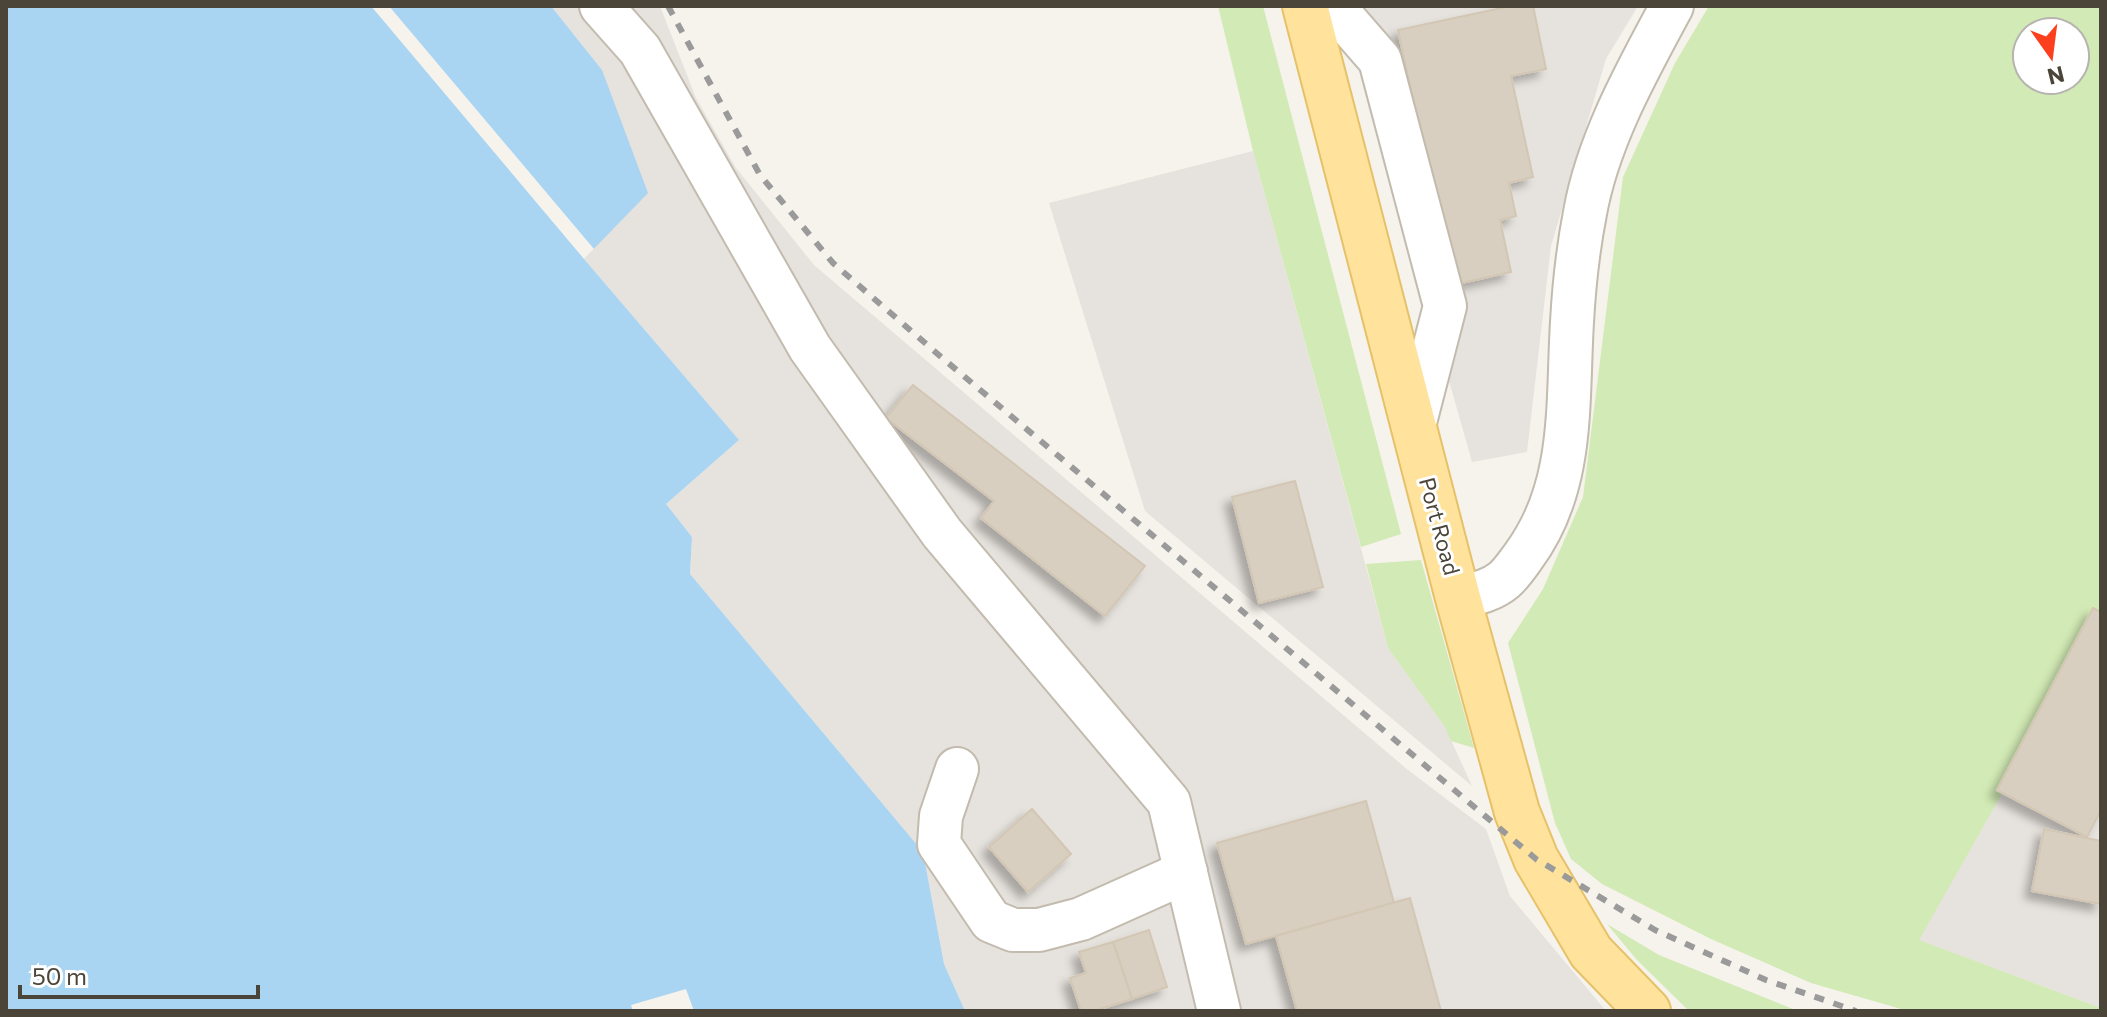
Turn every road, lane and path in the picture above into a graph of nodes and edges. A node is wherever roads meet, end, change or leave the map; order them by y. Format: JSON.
{"nodes":[{"id":1,"x":601,"y":6,"type":"edge"},
{"id":2,"x":1305,"y":6,"type":"edge"},
{"id":3,"x":1333,"y":6,"type":"edge"},
{"id":4,"x":1672,"y":6,"type":"edge"},
{"id":5,"x":1414,"y":426,"type":"junction"},
{"id":6,"x":1458,"y":598,"type":"junction"},
{"id":7,"x":957,"y":769,"type":"dead end"},
{"id":8,"x":1186,"y":872,"type":"junction"},
{"id":9,"x":1219,"y":1011,"type":"edge"},
{"id":10,"x":1648,"y":1011,"type":"edge"}],
"edges":[{"from":1,"to":8,"type":"lane"},
{"from":2,"to":5,"type":"main road","name":"Port Road"},
{"from":3,"to":5,"type":"lane"},
{"from":4,"to":6,"type":"lane"},
{"from":5,"to":6,"type":"main road","name":"Port Road"},
{"from":6,"to":10,"type":"main road","name":"Port Road"},
{"from":7,"to":8,"type":"lane"},
{"from":8,"to":9,"type":"lane"}]}
